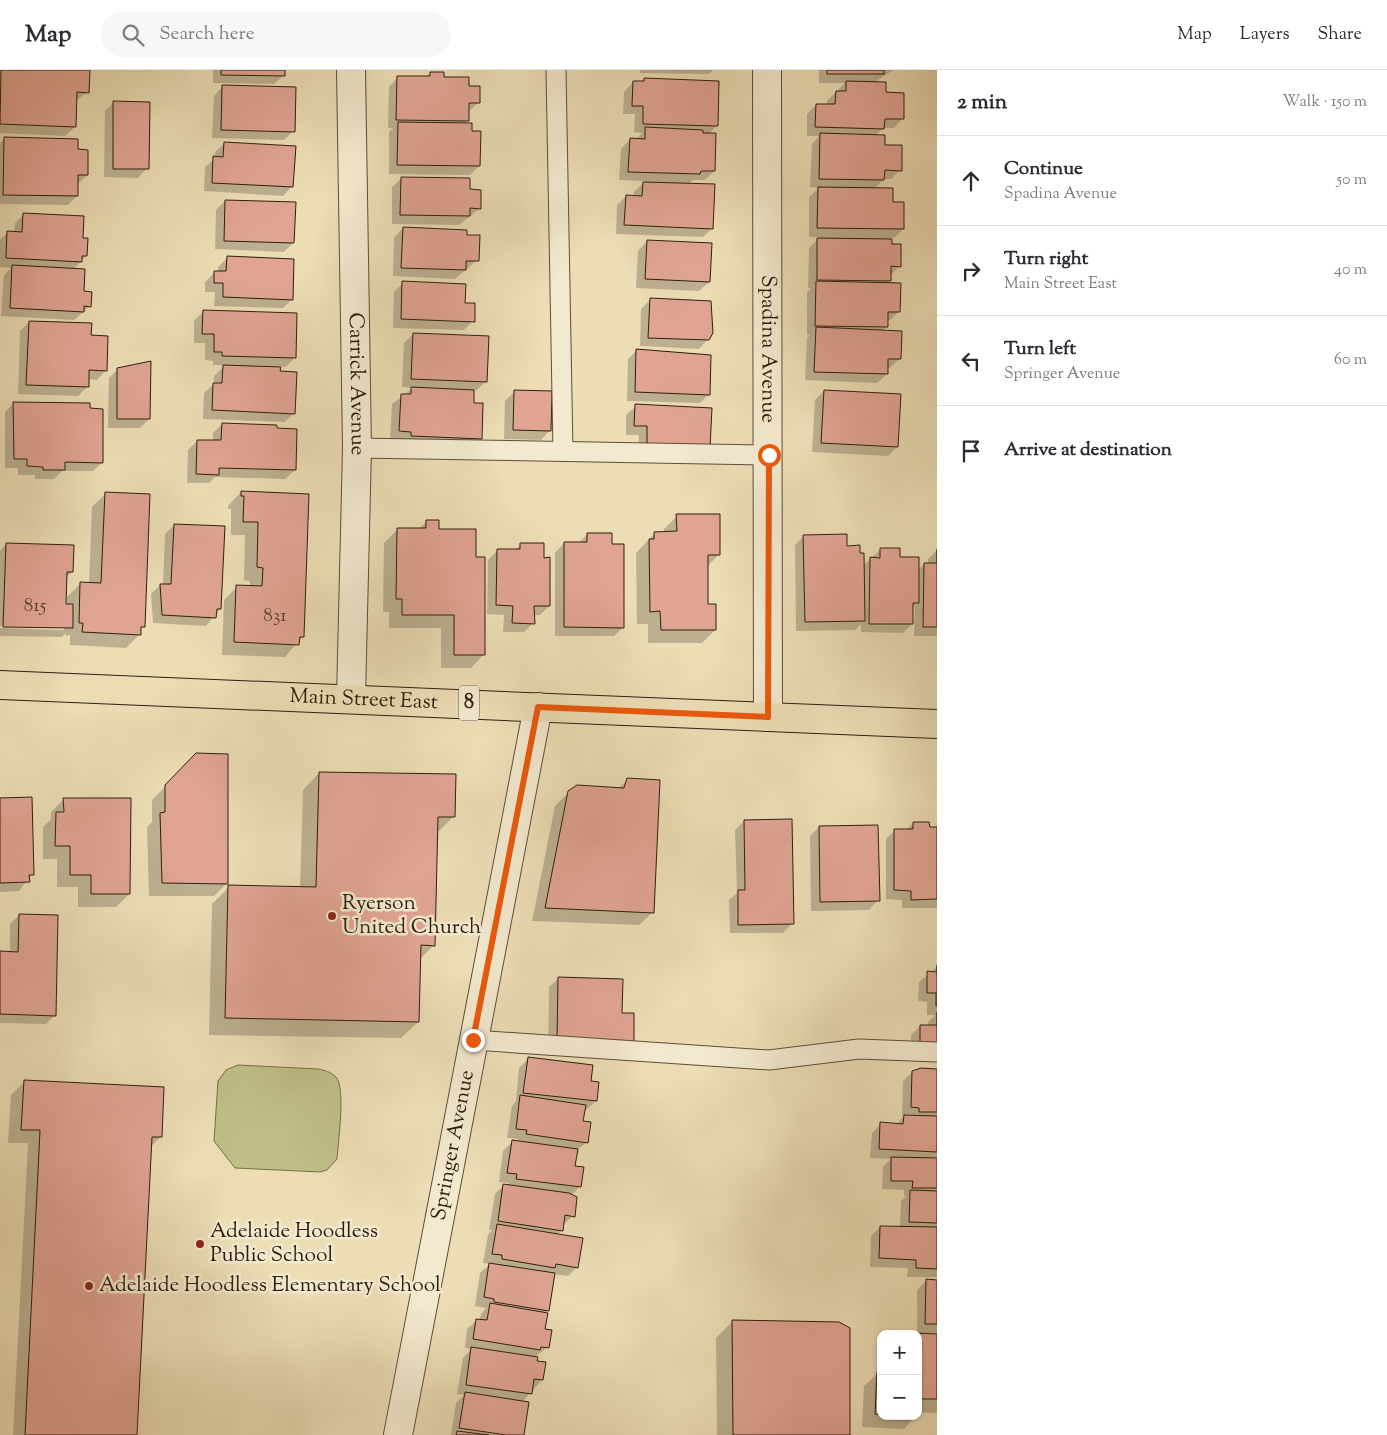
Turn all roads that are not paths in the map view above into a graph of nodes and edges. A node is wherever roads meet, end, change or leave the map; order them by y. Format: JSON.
{"nodes":[{"id":1,"x":351,"y":70,"type":"edge"},
{"id":2,"x":556,"y":70,"type":"edge"},
{"id":3,"x":768,"y":70,"type":"edge"},
{"id":4,"x":357,"y":448,"type":"junction"},
{"id":5,"x":563,"y":451,"type":"junction"},
{"id":6,"x":769,"y":455,"type":"junction"},
{"id":7,"x":0,"y":685,"type":"edge"},
{"id":8,"x":351,"y":698,"type":"junction"},
{"id":9,"x":538,"y":707,"type":"junction"},
{"id":10,"x":768,"y":717,"type":"junction"},
{"id":11,"x":937,"y":724,"type":"edge"},
{"id":12,"x":473,"y":1040,"type":"junction"},
{"id":13,"x":937,"y":1052,"type":"edge"},
{"id":14,"x":398,"y":1435,"type":"edge"}],
"edges":[{"from":1,"to":4,"type":"street","name":"Carrick Avenue"},
{"from":2,"to":5,"type":"lane"},
{"from":3,"to":6,"type":"street","name":"Spadina Avenue"},
{"from":4,"to":5,"type":"lane"},
{"from":4,"to":8,"type":"street","name":"Carrick Avenue"},
{"from":5,"to":6,"type":"lane"},
{"from":6,"to":10,"type":"street","name":"Spadina Avenue"},
{"from":7,"to":8,"type":"main road","name":"Main Street East","number":"8"},
{"from":8,"to":9,"type":"main road","name":"Main Street East","number":"8"},
{"from":9,"to":10,"type":"main road","name":"Main Street East","number":"8"},
{"from":9,"to":12,"type":"street","name":"Springer Avenue"},
{"from":10,"to":11,"type":"main road","name":"Main Street East","number":"8"},
{"from":12,"to":13,"type":"lane"},
{"from":12,"to":14,"type":"street","name":"Springer Avenue"}]}
